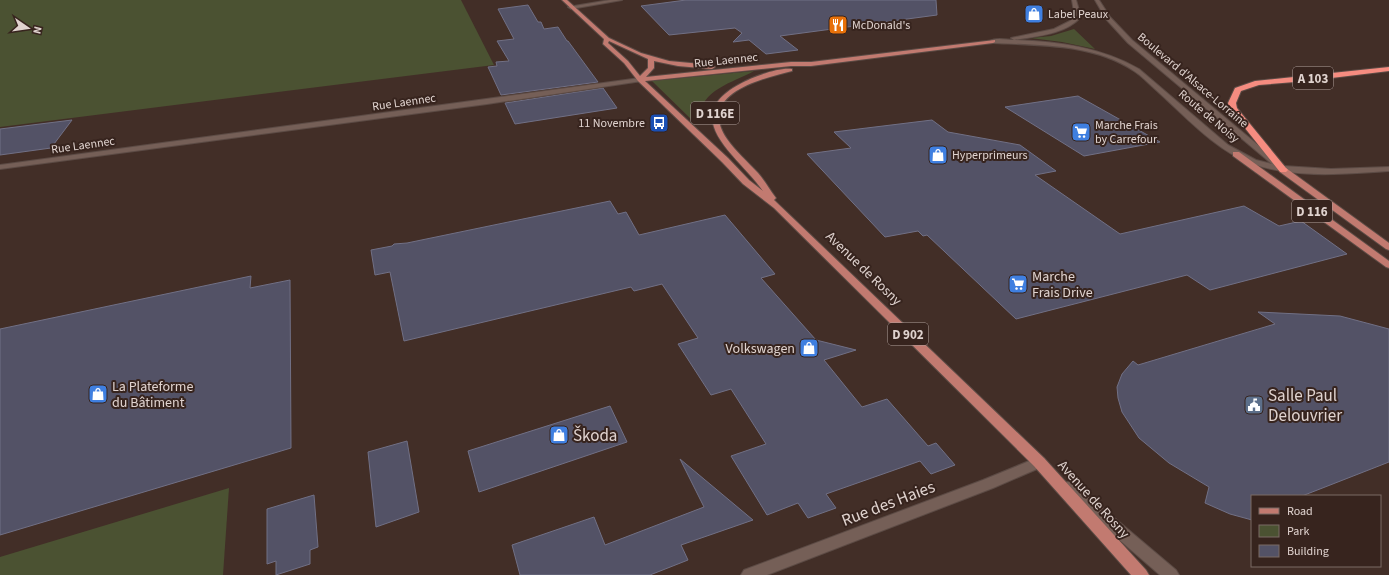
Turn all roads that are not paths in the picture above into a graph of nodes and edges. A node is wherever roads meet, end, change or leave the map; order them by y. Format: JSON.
{"nodes":[{"id":1,"x":564,"y":0,"type":"edge"},
{"id":2,"x":620,"y":0,"type":"edge"},
{"id":3,"x":1074,"y":0,"type":"edge"},
{"id":4,"x":1097,"y":0,"type":"edge"},
{"id":5,"x":571,"y":7,"type":"junction"},
{"id":6,"x":607,"y":39,"type":"junction"},
{"id":7,"x":993,"y":41,"type":"junction"},
{"id":8,"x":651,"y":58,"type":"junction"},
{"id":9,"x":812,"y":64,"type":"junction"},
{"id":10,"x":1389,"y":69,"type":"edge"},
{"id":11,"x":640,"y":80,"type":"junction"},
{"id":12,"x":1236,"y":154,"type":"junction"},
{"id":13,"x":0,"y":167,"type":"edge"},
{"id":14,"x":1389,"y":169,"type":"edge"},
{"id":15,"x":1283,"y":170,"type":"junction"},
{"id":16,"x":778,"y":206,"type":"junction"},
{"id":17,"x":1389,"y":248,"type":"edge"},
{"id":18,"x":1389,"y":265,"type":"edge"},
{"id":19,"x":1039,"y":462,"type":"junction"},
{"id":20,"x":749,"y":575,"type":"edge"},
{"id":21,"x":1141,"y":575,"type":"edge"},
{"id":22,"x":1171,"y":575,"type":"edge"}],
"edges":[{"from":1,"to":5,"type":"main road","number":"D 902"},
{"from":2,"to":5,"type":"main road"},
{"from":3,"to":7,"type":"main road"},
{"from":4,"to":15,"type":"main road","name":"Boulevard d'Alsace-Lorraine","number":"D 116"},
{"from":5,"to":6,"type":"main road","number":"D 902"},
{"from":6,"to":8,"type":"main road","number":"D 902"},
{"from":6,"to":11,"type":"main road","number":"D 902"},
{"from":7,"to":9,"type":"main road","name":"Rue Laennec","number":"D 116E"},
{"from":7,"to":12,"type":"main road","name":"Route de Noisy","number":"D 116"},
{"from":8,"to":9,"type":"main road","name":"Rue Laennec","number":"D 116E"},
{"from":8,"to":11,"type":"main road"},
{"from":9,"to":11,"type":"main road","name":"Rue Laennec","number":"D 116E"},
{"from":9,"to":16,"type":"main road","name":"Rue Laennec","number":"D 116E"},
{"from":10,"to":15,"type":"highway","number":"A 103"},
{"from":11,"to":13,"type":"main road","name":"Rue Laennec"},
{"from":11,"to":16,"type":"main road","name":"Avenue de Rosny","number":"D 902"},
{"from":12,"to":15,"type":"main road"},
{"from":12,"to":18,"type":"main road","name":"Route de Noisy","number":"D 116"},
{"from":14,"to":15,"type":"main road"},
{"from":15,"to":17,"type":"main road","number":"D 116"},
{"from":16,"to":19,"type":"main road","name":"Avenue de Rosny","number":"D 902"},
{"from":19,"to":20,"type":"main road","name":"Rue des Haies"},
{"from":19,"to":21,"type":"main road","name":"Avenue de Rosny","number":"D 902"},
{"from":19,"to":22,"type":"main road"}]}
